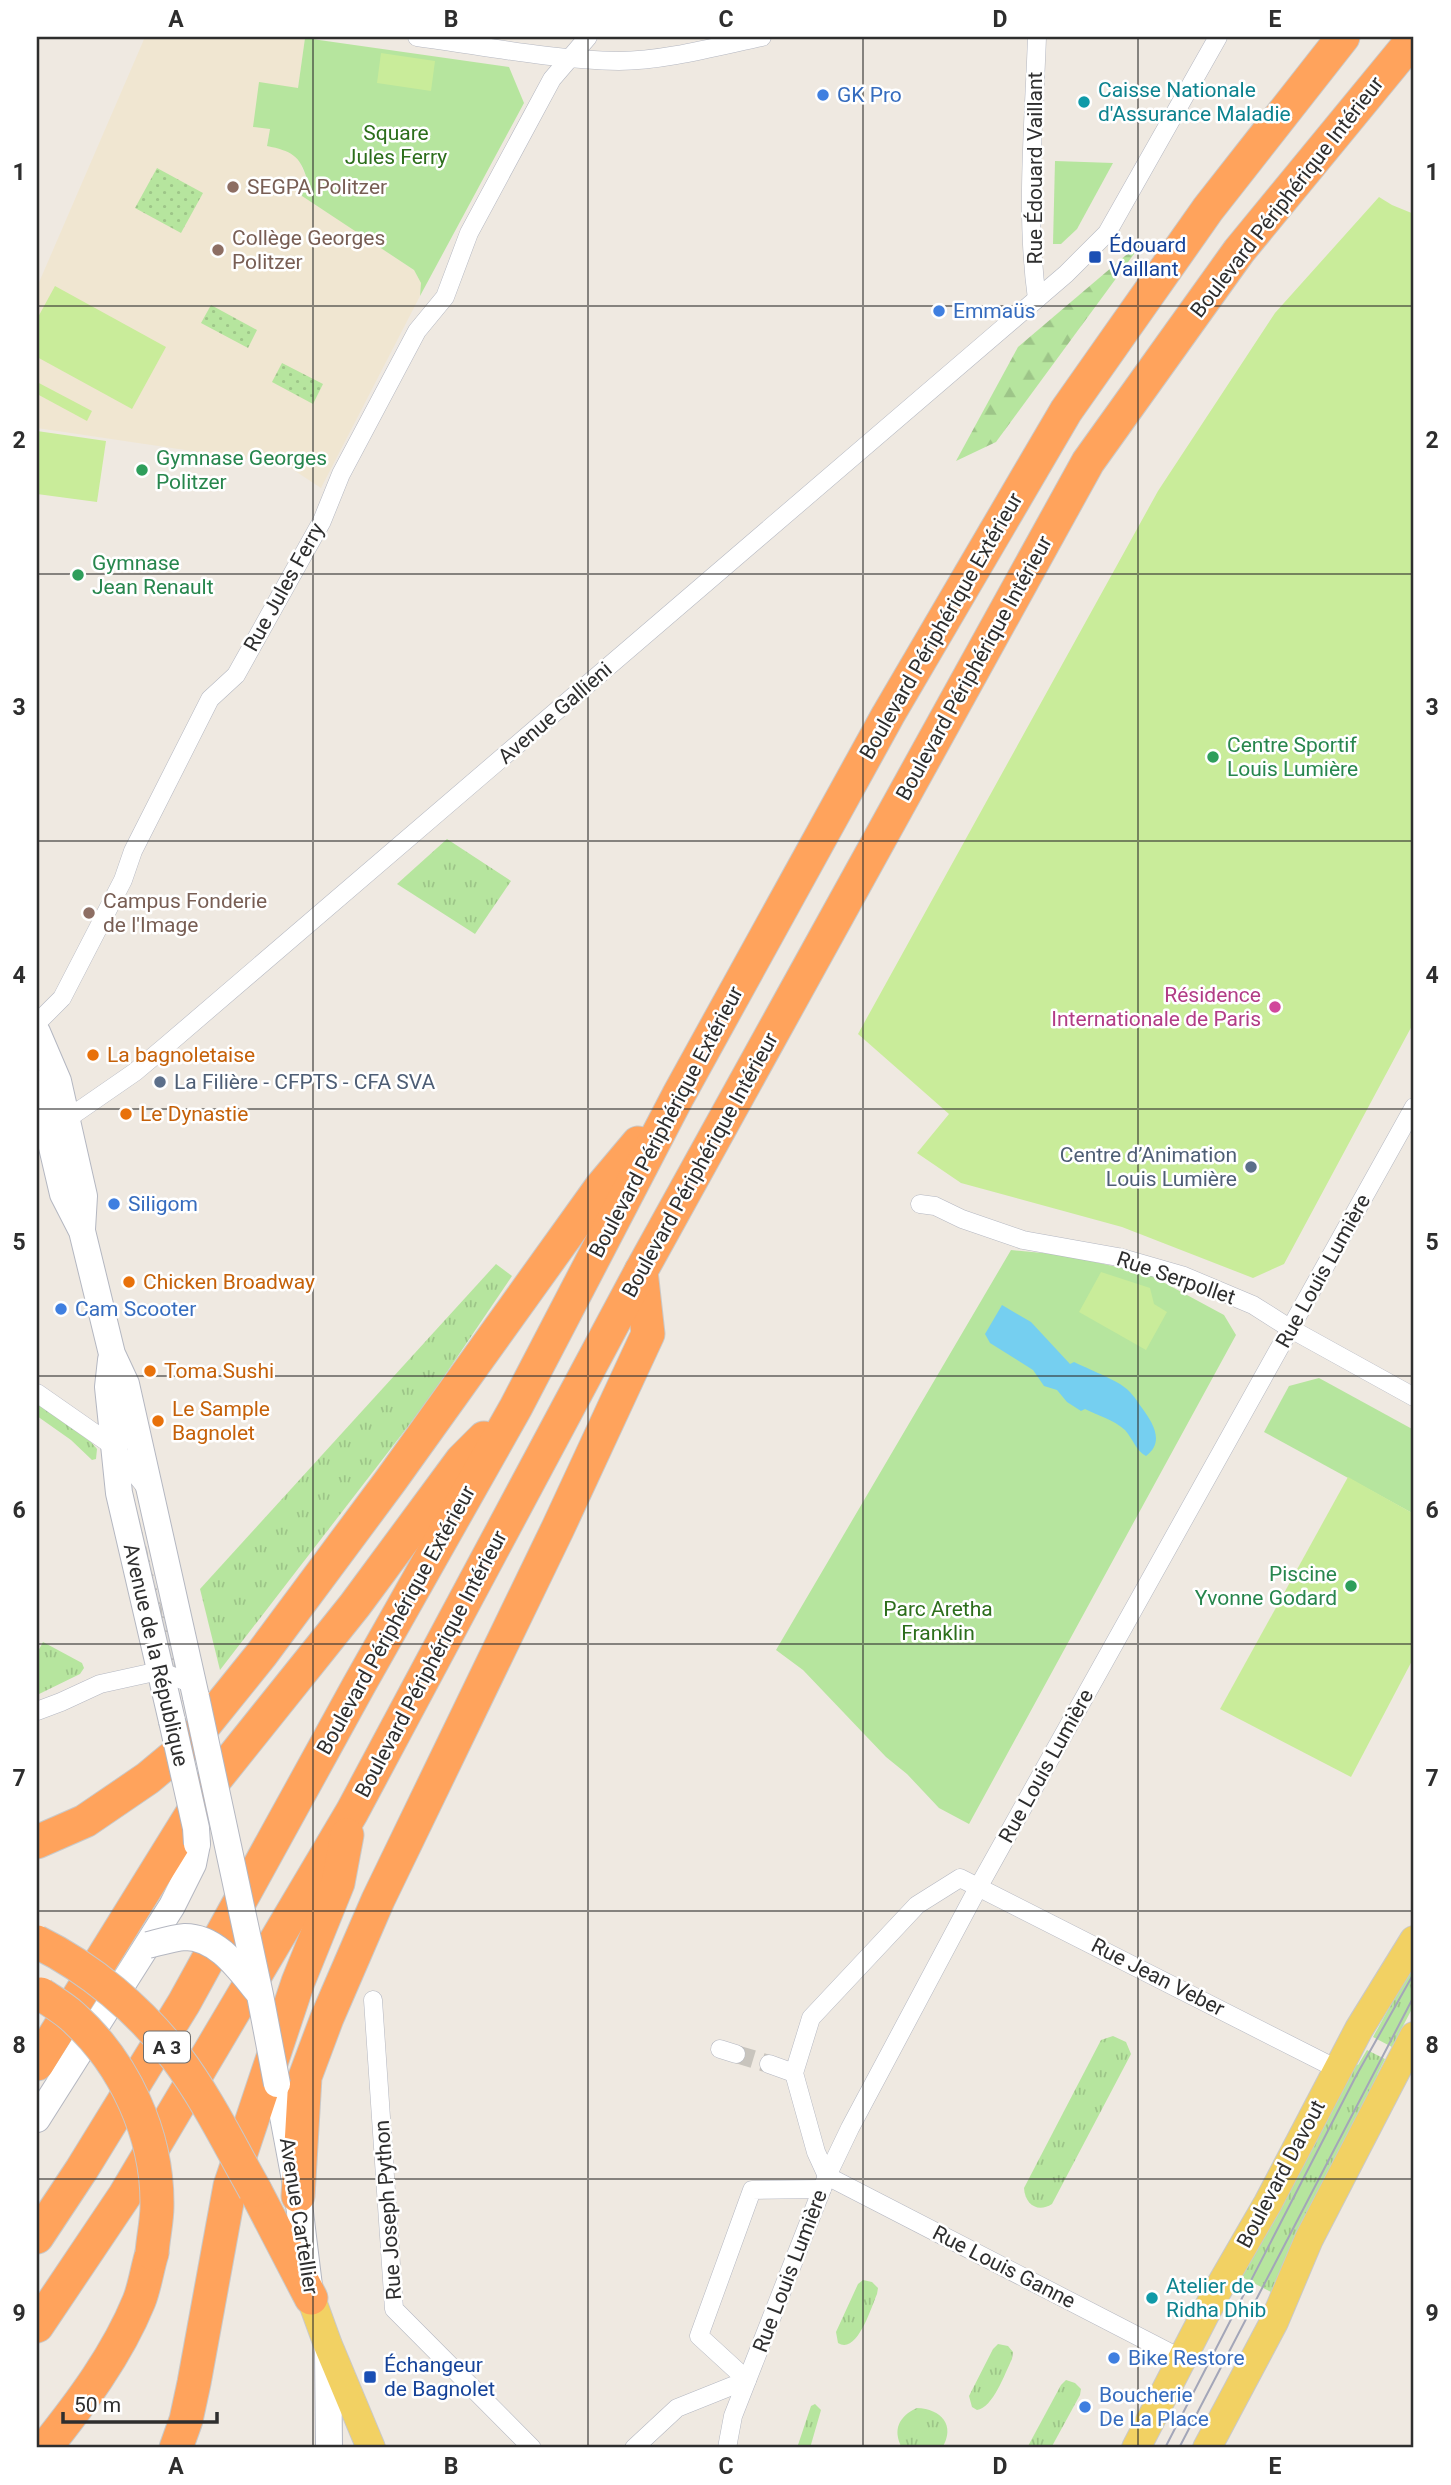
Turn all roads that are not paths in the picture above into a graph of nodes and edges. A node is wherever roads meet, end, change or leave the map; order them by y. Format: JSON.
{"nodes":[{"id":1,"x":417,"y":37,"type":"edge"},
{"id":2,"x":587,"y":37,"type":"edge"},
{"id":3,"x":762,"y":37,"type":"edge"},
{"id":4,"x":1037,"y":37,"type":"edge"},
{"id":5,"x":1218,"y":37,"type":"edge"},
{"id":6,"x":1343,"y":37,"type":"edge"},
{"id":7,"x":1414,"y":38,"type":"edge"},
{"id":8,"x":570,"y":58,"type":"junction"},
{"id":9,"x":1037,"y":299,"type":"junction"},
{"id":10,"x":37,"y":1023,"type":"edge"},
{"id":11,"x":37,"y":1032,"type":"edge"},
{"id":12,"x":37,"y":1083,"type":"edge"},
{"id":13,"x":678,"y":1096,"type":"junction"},
{"id":14,"x":1414,"y":1107,"type":"edge"},
{"id":15,"x":51,"y":1133,"type":"edge"},
{"id":16,"x":37,"y":1182,"type":"edge"},
{"id":17,"x":63,"y":1194,"type":"junction"},
{"id":18,"x":920,"y":1204,"type":"dead end"},
{"id":19,"x":82,"y":1231,"type":"junction"},
{"id":20,"x":641,"y":1271,"type":"junction"},
{"id":21,"x":1291,"y":1329,"type":"junction"},
{"id":22,"x":111,"y":1354,"type":"junction"},
{"id":23,"x":37,"y":1393,"type":"edge"},
{"id":24,"x":1414,"y":1397,"type":"edge"},
{"id":25,"x":516,"y":1407,"type":"junction"},
{"id":26,"x":113,"y":1446,"type":"junction"},
{"id":27,"x":149,"y":1491,"type":"junction"},
{"id":28,"x":159,"y":1671,"type":"junction"},
{"id":29,"x":194,"y":1690,"type":"junction"},
{"id":30,"x":37,"y":1711,"type":"edge"},
{"id":31,"x":352,"y":1812,"type":"junction"},
{"id":32,"x":37,"y":1842,"type":"edge"},
{"id":33,"x":979,"y":1886,"type":"junction"},
{"id":34,"x":1414,"y":1940,"type":"edge"},
{"id":35,"x":37,"y":1942,"type":"edge"},
{"id":36,"x":148,"y":1945,"type":"junction"},
{"id":37,"x":37,"y":1992,"type":"edge"},
{"id":38,"x":260,"y":1995,"type":"junction"},
{"id":39,"x":373,"y":2000,"type":"dead end"},
{"id":40,"x":1414,"y":2036,"type":"edge"},
{"id":41,"x":37,"y":2064,"type":"edge"},
{"id":42,"x":769,"y":2064,"type":"tunnel mouth"},
{"id":43,"x":1337,"y":2068,"type":"junction"},
{"id":44,"x":794,"y":2073,"type":"junction"},
{"id":45,"x":37,"y":2119,"type":"edge"},
{"id":46,"x":824,"y":2182,"type":"junction"},
{"id":47,"x":298,"y":2196,"type":"junction"},
{"id":48,"x":37,"y":2237,"type":"edge"},
{"id":49,"x":311,"y":2298,"type":"junction"},
{"id":50,"x":37,"y":2326,"type":"edge"},
{"id":51,"x":328,"y":2345,"type":"junction"},
{"id":52,"x":1182,"y":2358,"type":"junction"},
{"id":53,"x":747,"y":2380,"type":"junction"},
{"id":54,"x":46,"y":2448,"type":"edge"},
{"id":55,"x":176,"y":2448,"type":"edge"},
{"id":56,"x":329,"y":2448,"type":"edge"},
{"id":57,"x":371,"y":2448,"type":"edge"},
{"id":58,"x":532,"y":2448,"type":"edge"},
{"id":59,"x":634,"y":2448,"type":"edge"},
{"id":60,"x":727,"y":2448,"type":"edge"},
{"id":61,"x":1136,"y":2448,"type":"edge"},
{"id":62,"x":1207,"y":2448,"type":"edge"}],
"edges":[{"from":1,"to":8,"type":"street"},
{"from":2,"to":8,"type":"street","name":"Rue Jules Ferry"},
{"from":3,"to":8,"type":"street"},
{"from":4,"to":9,"type":"street","name":"Rue Édouard Vaillant"},
{"from":5,"to":9,"type":"street","name":"Avenue Gallieni"},
{"from":6,"to":13,"type":"highway","name":"Boulevard Périphérique Extérieur"},
{"from":7,"to":20,"type":"highway","name":"Boulevard Périphérique Intérieur"},
{"from":8,"to":10,"type":"street","name":"Rue Jules Ferry"},
{"from":9,"to":15,"type":"street","name":"Avenue Gallieni"},
{"from":11,"to":15,"type":"main road","name":"Avenue de la République"},
{"from":12,"to":15,"type":"main road","name":"Avenue de la République"},
{"from":13,"to":25,"type":"highway","name":"Boulevard Périphérique Extérieur"},
{"from":13,"to":32,"type":"highway"},
{"from":14,"to":21,"type":"street","name":"Rue Louis Lumière"},
{"from":15,"to":17,"type":"main road","name":"Avenue de la République"},
{"from":15,"to":19,"type":"main road","name":"Avenue de la République"},
{"from":16,"to":17,"type":"main road"},
{"from":17,"to":19,"type":"main road","name":"Avenue de la République"},
{"from":18,"to":21,"type":"street","name":"Rue Serpollet"},
{"from":19,"to":22,"type":"main road","name":"Avenue de la République"},
{"from":20,"to":31,"type":"highway","name":"Boulevard Périphérique Intérieur"},
{"from":20,"to":47,"type":"highway"},
{"from":21,"to":24,"type":"street","name":"Rue Serpollet"},
{"from":21,"to":33,"type":"street","name":"Rue Louis Lumière"},
{"from":22,"to":26,"type":"main road","name":"Avenue de la République"},
{"from":22,"to":27,"type":"main road","name":"Avenue de la République"},
{"from":23,"to":26,"type":"street"},
{"from":25,"to":41,"type":"highway"},
{"from":25,"to":48,"type":"highway","name":"Boulevard Périphérique Extérieur"},
{"from":26,"to":27,"type":"street"},
{"from":26,"to":28,"type":"main road","name":"Avenue de la République"},
{"from":27,"to":29,"type":"main road","name":"Avenue de la République"},
{"from":28,"to":29,"type":"street"},
{"from":28,"to":30,"type":"street"},
{"from":28,"to":36,"type":"main road","name":"Avenue de la République","bridge":true},
{"from":29,"to":38,"type":"main road","name":"Avenue de la République","bridge":true},
{"from":31,"to":50,"type":"highway","name":"Boulevard Périphérique Intérieur"},
{"from":31,"to":55,"type":"highway"},
{"from":33,"to":43,"type":"street","name":"Rue Jean Veber"},
{"from":33,"to":44,"type":"street"},
{"from":33,"to":46,"type":"street","name":"Rue Louis Lumière"},
{"from":34,"to":43,"type":"main road","name":"Boulevard Davout"},
{"from":35,"to":49,"type":"highway","number":"A 3","bridge":true},
{"from":36,"to":38,"type":"main road","bridge":true},
{"from":36,"to":45,"type":"main road","name":"Avenue de la République"},
{"from":37,"to":54,"type":"highway","bridge":true},
{"from":38,"to":47,"type":"main road","name":"Avenue Cartellier","bridge":true},
{"from":39,"to":58,"type":"street","name":"Rue Joseph Python"},
{"from":40,"to":62,"type":"main road"},
{"from":42,"to":44,"type":"street"},
{"from":43,"to":52,"type":"main road","name":"Boulevard Davout"},
{"from":44,"to":46,"type":"street"},
{"from":46,"to":52,"type":"street","name":"Rue Louis Ganne"},
{"from":46,"to":53,"type":"street","name":"Rue Louis Lumière"},
{"from":46,"to":53,"type":"street"},
{"from":47,"to":49,"type":"main road","name":"Avenue Cartellier"},
{"from":49,"to":51,"type":"main road","name":"Avenue Cartellier"},
{"from":51,"to":56,"type":"main road"},
{"from":51,"to":57,"type":"main road","name":"Avenue Cartellier"},
{"from":52,"to":61,"type":"main road","name":"Boulevard Davout"},
{"from":53,"to":59,"type":"street"},
{"from":53,"to":60,"type":"street","name":"Rue Louis Lumière"}]}
